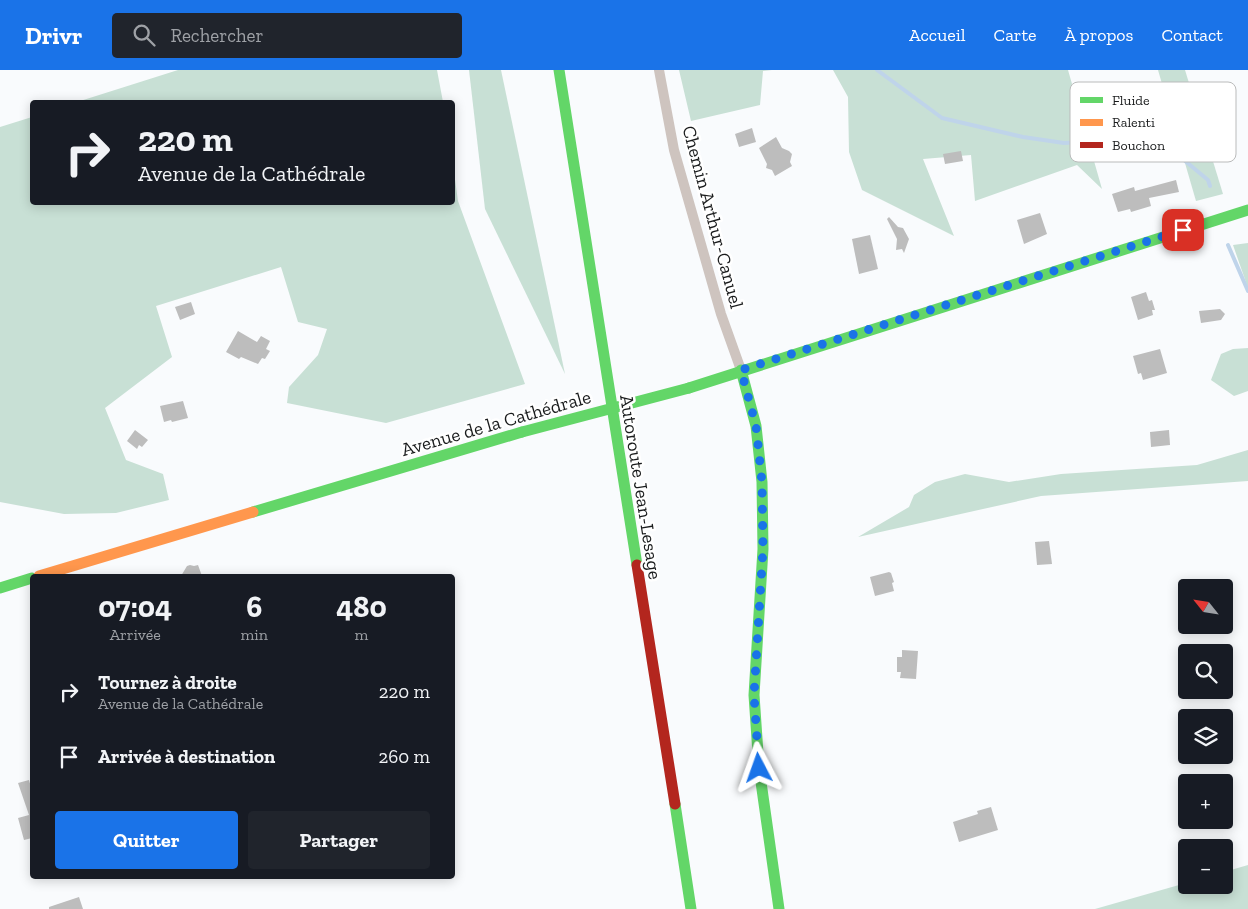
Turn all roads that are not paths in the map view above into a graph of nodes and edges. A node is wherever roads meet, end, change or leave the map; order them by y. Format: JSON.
{"nodes":[{"id":1,"x":559,"y":70,"type":"edge"},
{"id":2,"x":659,"y":70,"type":"edge"},
{"id":3,"x":1248,"y":210,"type":"edge"},
{"id":4,"x":741,"y":370,"type":"junction"},
{"id":5,"x":46,"y":574,"type":"edge"},
{"id":6,"x":30,"y":579,"type":"edge"},
{"id":7,"x":0,"y":588,"type":"edge"},
{"id":8,"x":691,"y":909,"type":"edge"},
{"id":9,"x":779,"y":909,"type":"edge"}],
"edges":[{"from":1,"to":8,"type":"main road","name":"Autoroute Jean-Lesage"},
{"from":2,"to":4,"type":"street","name":"Chemin Arthur-Canuel"},
{"from":3,"to":4,"type":"main road","name":"Avenue de la Cathédrale"},
{"from":4,"to":5,"type":"main road","name":"Avenue de la Cathédrale","bridge":true},
{"from":4,"to":9,"type":"main road"},
{"from":6,"to":7,"type":"main road"}]}
